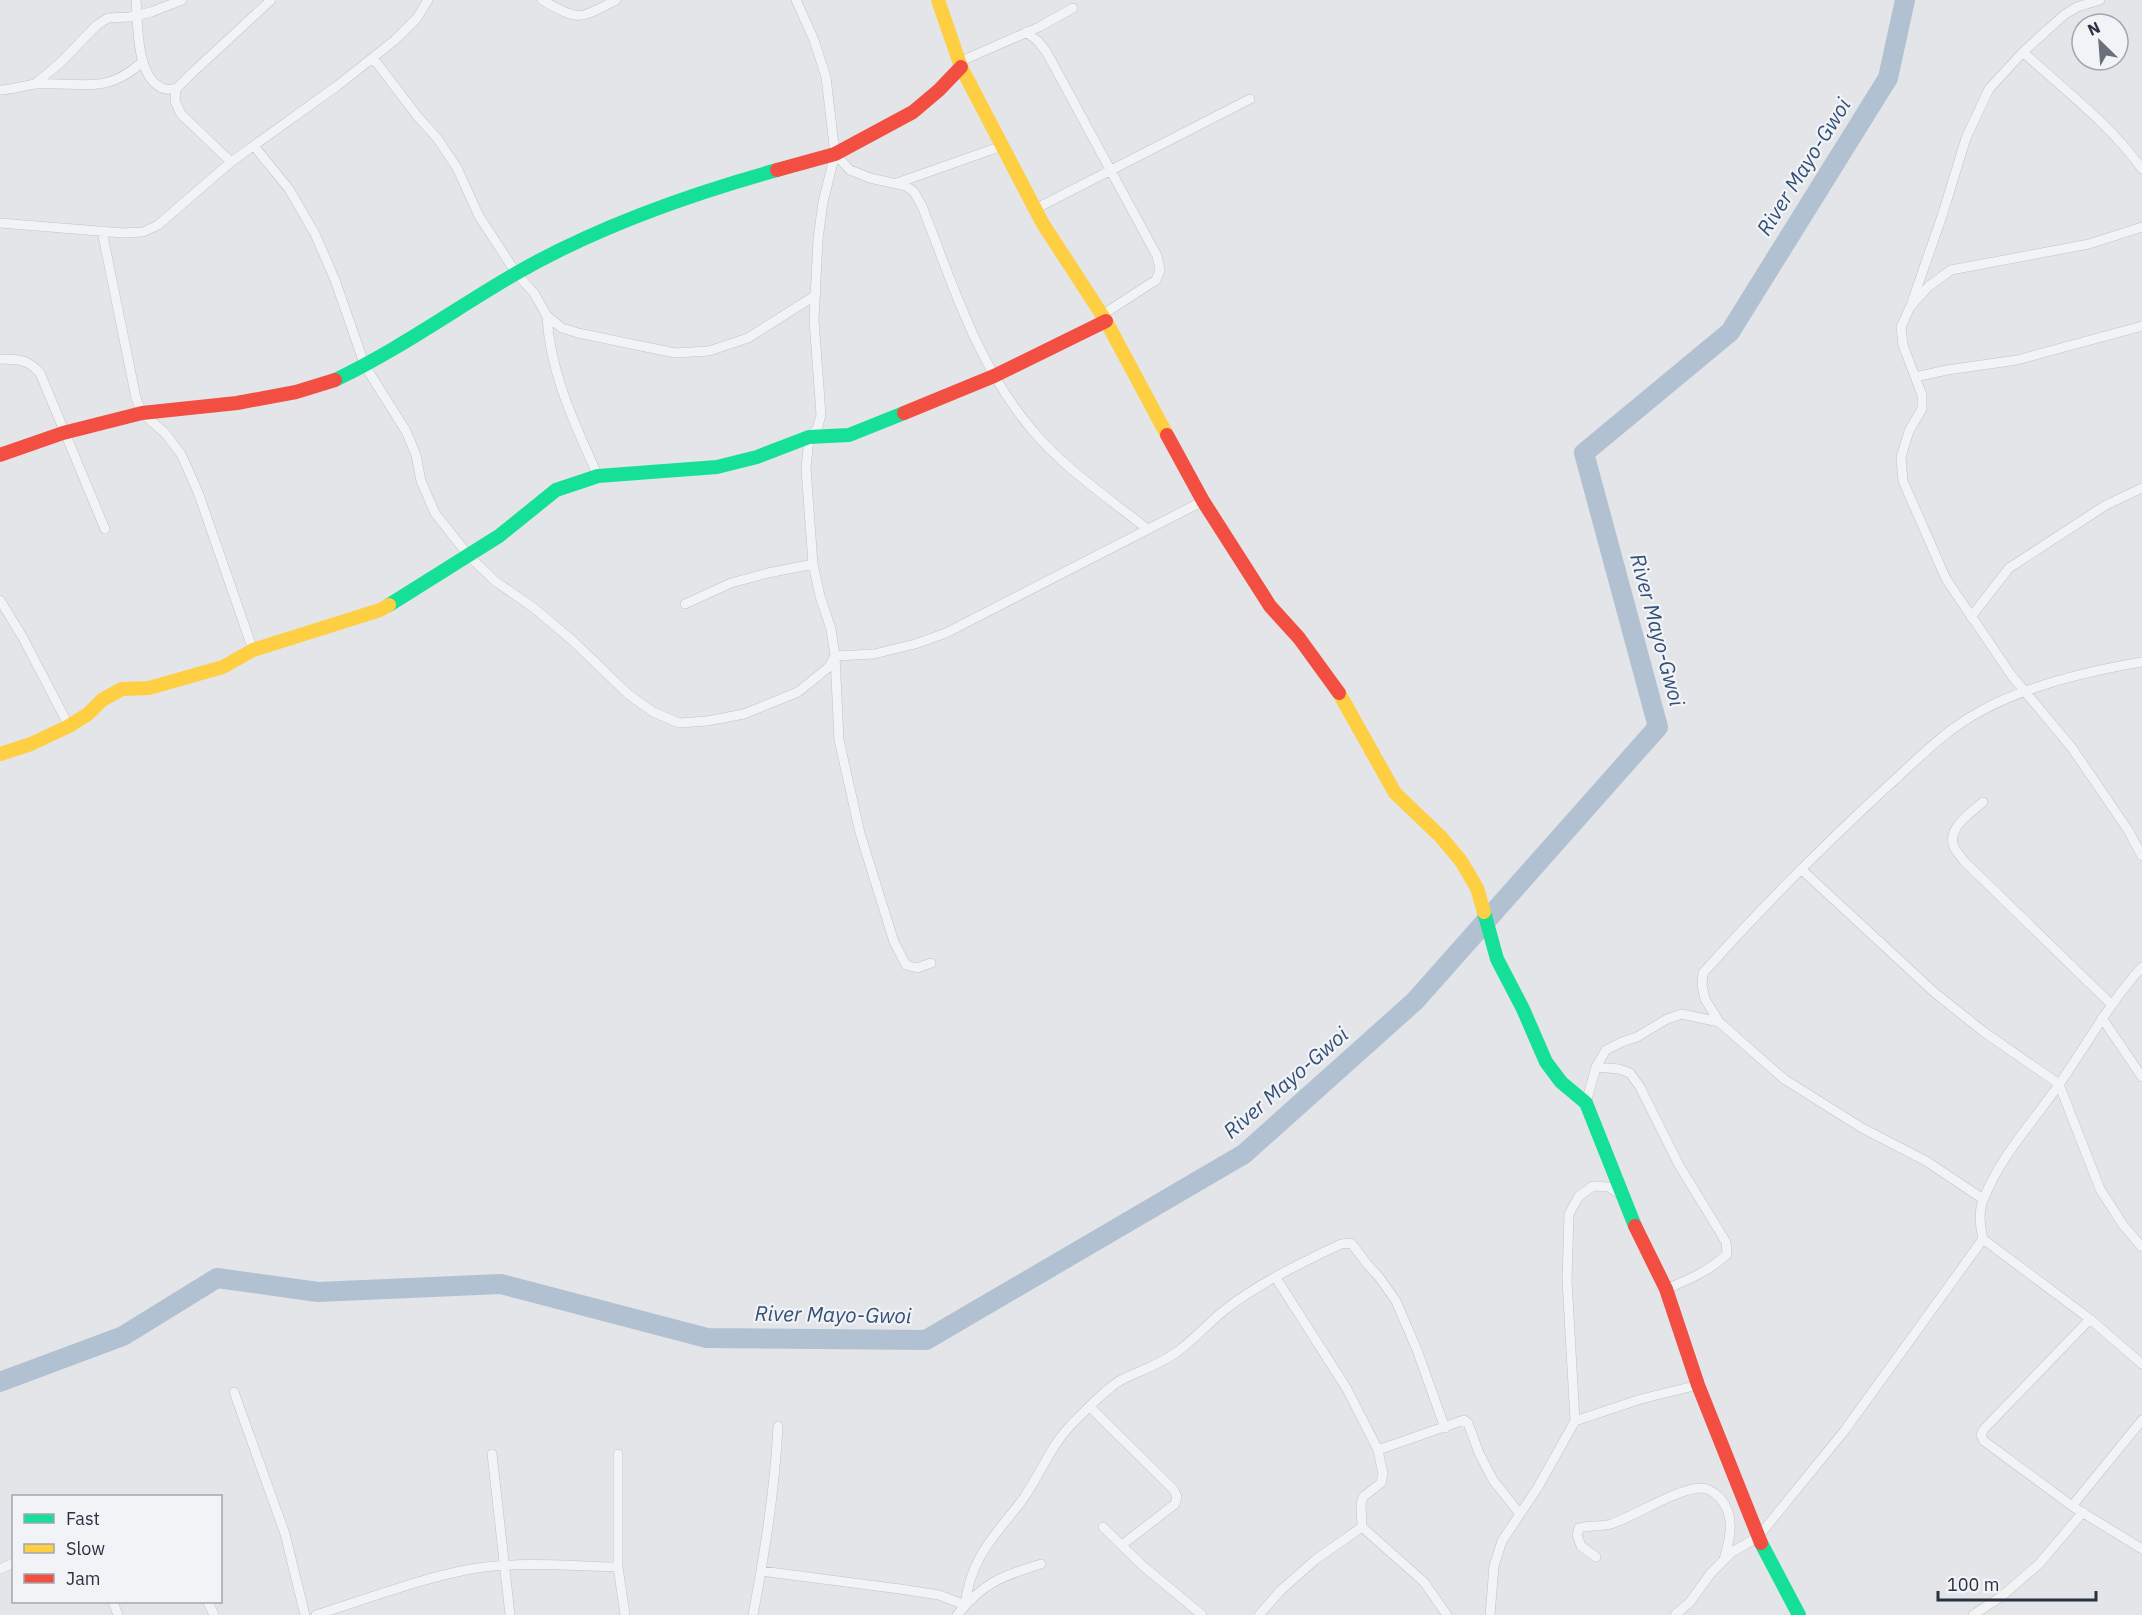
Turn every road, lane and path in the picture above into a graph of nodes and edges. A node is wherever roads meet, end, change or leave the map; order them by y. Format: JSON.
{"nodes":[{"id":1,"x":136,"y":0,"type":"edge"},
{"id":2,"x":182,"y":0,"type":"edge"},
{"id":3,"x":271,"y":0,"type":"edge"},
{"id":4,"x":428,"y":0,"type":"edge"},
{"id":5,"x":542,"y":0,"type":"edge"},
{"id":6,"x":616,"y":0,"type":"edge"},
{"id":7,"x":796,"y":0,"type":"edge"},
{"id":8,"x":938,"y":0,"type":"edge"},
{"id":9,"x":2100,"y":0,"type":"edge"},
{"id":10,"x":1073,"y":8,"type":"dead end"},
{"id":11,"x":137,"y":16,"type":"junction"},
{"id":12,"x":1026,"y":32,"type":"junction"},
{"id":13,"x":2023,"y":52,"type":"junction"},
{"id":14,"x":373,"y":58,"type":"junction"},
{"id":15,"x":142,"y":62,"type":"junction"},
{"id":16,"x":960,"y":64,"type":"junction"},
{"id":17,"x":35,"y":84,"type":"junction"},
{"id":18,"x":176,"y":89,"type":"junction"},
{"id":19,"x":0,"y":90,"type":"edge"},
{"id":20,"x":1250,"y":99,"type":"dead end"},
{"id":21,"x":255,"y":146,"type":"junction"},
{"id":22,"x":1002,"y":147,"type":"junction"},
{"id":23,"x":835,"y":154,"type":"junction"},
{"id":24,"x":231,"y":162,"type":"junction"},
{"id":25,"x":2142,"y":169,"type":"edge"},
{"id":26,"x":1110,"y":171,"type":"junction"},
{"id":27,"x":895,"y":184,"type":"junction"},
{"id":28,"x":1035,"y":209,"type":"junction"},
{"id":29,"x":0,"y":223,"type":"edge"},
{"id":30,"x":2142,"y":227,"type":"edge"},
{"id":31,"x":102,"y":231,"type":"junction"},
{"id":32,"x":516,"y":273,"type":"junction"},
{"id":33,"x":816,"y":295,"type":"junction"},
{"id":34,"x":1910,"y":307,"type":"junction"},
{"id":35,"x":547,"y":316,"type":"junction"},
{"id":36,"x":1104,"y":318,"type":"junction"},
{"id":37,"x":2142,"y":326,"type":"edge"},
{"id":38,"x":0,"y":359,"type":"edge"},
{"id":39,"x":366,"y":366,"type":"junction"},
{"id":40,"x":994,"y":376,"type":"junction"},
{"id":41,"x":1916,"y":377,"type":"junction"},
{"id":42,"x":142,"y":413,"type":"junction"},
{"id":43,"x":63,"y":433,"type":"junction"},
{"id":44,"x":809,"y":437,"type":"junction"},
{"id":45,"x":0,"y":456,"type":"edge"},
{"id":46,"x":598,"y":476,"type":"junction"},
{"id":47,"x":2142,"y":488,"type":"edge"},
{"id":48,"x":1203,"y":501,"type":"junction"},
{"id":49,"x":1148,"y":529,"type":"junction"},
{"id":50,"x":105,"y":530,"type":"dead end"},
{"id":51,"x":468,"y":555,"type":"junction"},
{"id":52,"x":813,"y":564,"type":"junction"},
{"id":53,"x":0,"y":600,"type":"edge"},
{"id":54,"x":685,"y":604,"type":"dead end"},
{"id":55,"x":1971,"y":617,"type":"junction"},
{"id":56,"x":253,"y":650,"type":"junction"},
{"id":57,"x":835,"y":656,"type":"junction"},
{"id":58,"x":2142,"y":662,"type":"edge"},
{"id":59,"x":2024,"y":692,"type":"junction"},
{"id":60,"x":69,"y":726,"type":"junction"},
{"id":61,"x":0,"y":754,"type":"edge"},
{"id":62,"x":1983,"y":802,"type":"dead end"},
{"id":63,"x":2142,"y":856,"type":"edge"},
{"id":64,"x":1801,"y":869,"type":"junction"},
{"id":65,"x":931,"y":963,"type":"dead end"},
{"id":66,"x":2142,"y":967,"type":"edge"},
{"id":67,"x":2112,"y":1005,"type":"junction"},
{"id":68,"x":2102,"y":1018,"type":"junction"},
{"id":69,"x":1719,"y":1022,"type":"junction"},
{"id":70,"x":1596,"y":1067,"type":"junction"},
{"id":71,"x":2142,"y":1077,"type":"edge"},
{"id":72,"x":2059,"y":1084,"type":"junction"},
{"id":73,"x":1586,"y":1103,"type":"junction"},
{"id":74,"x":1621,"y":1195,"type":"junction"},
{"id":75,"x":1983,"y":1199,"type":"junction"},
{"id":76,"x":1983,"y":1239,"type":"junction"},
{"id":77,"x":2142,"y":1247,"type":"edge"},
{"id":78,"x":1276,"y":1278,"type":"junction"},
{"id":79,"x":1666,"y":1290,"type":"junction"},
{"id":80,"x":2090,"y":1319,"type":"junction"},
{"id":81,"x":2142,"y":1364,"type":"edge"},
{"id":82,"x":1698,"y":1385,"type":"junction"},
{"id":83,"x":234,"y":1392,"type":"dead end"},
{"id":84,"x":1090,"y":1407,"type":"junction"},
{"id":85,"x":2142,"y":1420,"type":"edge"},
{"id":86,"x":1575,"y":1422,"type":"junction"},
{"id":87,"x":778,"y":1426,"type":"dead end"},
{"id":88,"x":1445,"y":1428,"type":"junction"},
{"id":89,"x":1378,"y":1450,"type":"junction"},
{"id":90,"x":492,"y":1454,"type":"dead end"},
{"id":91,"x":618,"y":1454,"type":"dead end"},
{"id":92,"x":2072,"y":1506,"type":"junction"},
{"id":93,"x":2083,"y":1512,"type":"junction"},
{"id":94,"x":1520,"y":1514,"type":"junction"},
{"id":95,"x":1103,"y":1527,"type":"dead end"},
{"id":96,"x":1362,"y":1527,"type":"junction"},
{"id":97,"x":1758,"y":1537,"type":"junction"},
{"id":98,"x":1122,"y":1545,"type":"junction"},
{"id":99,"x":2142,"y":1549,"type":"edge"},
{"id":100,"x":1596,"y":1557,"type":"dead end"},
{"id":101,"x":1724,"y":1560,"type":"junction"},
{"id":102,"x":1041,"y":1564,"type":"dead end"},
{"id":103,"x":505,"y":1565,"type":"junction"},
{"id":104,"x":618,"y":1567,"type":"junction"},
{"id":105,"x":761,"y":1571,"type":"junction"},
{"id":106,"x":965,"y":1605,"type":"junction"},
{"id":107,"x":304,"y":1615,"type":"edge"},
{"id":108,"x":316,"y":1615,"type":"edge"},
{"id":109,"x":510,"y":1615,"type":"edge"},
{"id":110,"x":625,"y":1615,"type":"edge"},
{"id":111,"x":753,"y":1615,"type":"edge"},
{"id":112,"x":957,"y":1615,"type":"edge"},
{"id":113,"x":1202,"y":1615,"type":"edge"},
{"id":114,"x":1259,"y":1615,"type":"edge"},
{"id":115,"x":1447,"y":1615,"type":"edge"},
{"id":116,"x":1490,"y":1615,"type":"edge"},
{"id":117,"x":1675,"y":1615,"type":"edge"},
{"id":118,"x":1799,"y":1615,"type":"edge"},
{"id":119,"x":1973,"y":1615,"type":"edge"}],
"edges":[{"from":1,"to":11,"type":"street"},
{"from":2,"to":11,"type":"street"},
{"from":3,"to":18,"type":"street"},
{"from":4,"to":14,"type":"street"},
{"from":5,"to":6,"type":"street"},
{"from":7,"to":23,"type":"street"},
{"from":8,"to":16,"type":"street"},
{"from":9,"to":13,"type":"street"},
{"from":10,"to":12,"type":"street"},
{"from":11,"to":15,"type":"street"},
{"from":11,"to":17,"type":"street"},
{"from":12,"to":16,"type":"street"},
{"from":12,"to":26,"type":"street"},
{"from":13,"to":25,"type":"street"},
{"from":13,"to":34,"type":"street"},
{"from":14,"to":21,"type":"street"},
{"from":14,"to":32,"type":"street"},
{"from":15,"to":17,"type":"street"},
{"from":15,"to":18,"type":"street"},
{"from":16,"to":22,"type":"street"},
{"from":16,"to":23,"type":"street"},
{"from":17,"to":19,"type":"street"},
{"from":18,"to":24,"type":"street"},
{"from":20,"to":26,"type":"street"},
{"from":21,"to":24,"type":"street"},
{"from":21,"to":39,"type":"street"},
{"from":22,"to":27,"type":"street"},
{"from":22,"to":28,"type":"street"},
{"from":23,"to":27,"type":"street"},
{"from":23,"to":32,"type":"street"},
{"from":23,"to":33,"type":"street"},
{"from":24,"to":31,"type":"street"},
{"from":26,"to":28,"type":"street"},
{"from":26,"to":36,"type":"street"},
{"from":27,"to":40,"type":"street"},
{"from":28,"to":36,"type":"street"},
{"from":29,"to":31,"type":"street"},
{"from":30,"to":34,"type":"street"},
{"from":31,"to":42,"type":"street"},
{"from":32,"to":35,"type":"street"},
{"from":32,"to":39,"type":"street"},
{"from":33,"to":35,"type":"street"},
{"from":33,"to":44,"type":"street"},
{"from":34,"to":41,"type":"street"},
{"from":35,"to":46,"type":"street"},
{"from":36,"to":40,"type":"street"},
{"from":36,"to":48,"type":"street"},
{"from":37,"to":41,"type":"street"},
{"from":38,"to":43,"type":"street"},
{"from":39,"to":42,"type":"street"},
{"from":39,"to":51,"type":"street"},
{"from":40,"to":44,"type":"street"},
{"from":40,"to":49,"type":"street"},
{"from":41,"to":55,"type":"street"},
{"from":42,"to":43,"type":"street"},
{"from":42,"to":56,"type":"street"},
{"from":43,"to":45,"type":"street"},
{"from":43,"to":50,"type":"street"},
{"from":44,"to":46,"type":"street"},
{"from":44,"to":52,"type":"street"},
{"from":46,"to":51,"type":"street"},
{"from":47,"to":55,"type":"street"},
{"from":48,"to":49,"type":"street"},
{"from":48,"to":73,"type":"street"},
{"from":49,"to":57,"type":"street"},
{"from":51,"to":56,"type":"street"},
{"from":51,"to":57,"type":"street"},
{"from":52,"to":54,"type":"street"},
{"from":52,"to":57,"type":"street"},
{"from":53,"to":60,"type":"street"},
{"from":55,"to":59,"type":"street"},
{"from":56,"to":60,"type":"street"},
{"from":57,"to":65,"type":"street"},
{"from":58,"to":59,"type":"street"},
{"from":59,"to":63,"type":"street"},
{"from":59,"to":64,"type":"street"},
{"from":60,"to":61,"type":"street"},
{"from":62,"to":67,"type":"street"},
{"from":64,"to":69,"type":"street"},
{"from":64,"to":72,"type":"street"},
{"from":66,"to":67,"type":"street"},
{"from":67,"to":68,"type":"street"},
{"from":68,"to":71,"type":"street"},
{"from":68,"to":72,"type":"street"},
{"from":69,"to":70,"type":"street"},
{"from":69,"to":75,"type":"street"},
{"from":70,"to":73,"type":"street"},
{"from":70,"to":79,"type":"street"},
{"from":72,"to":75,"type":"street"},
{"from":72,"to":77,"type":"street"},
{"from":73,"to":74,"type":"street"},
{"from":74,"to":79,"type":"street"},
{"from":74,"to":86,"type":"street"},
{"from":75,"to":76,"type":"street"},
{"from":76,"to":80,"type":"street"},
{"from":76,"to":97,"type":"street"},
{"from":78,"to":84,"type":"street"},
{"from":78,"to":88,"type":"street"},
{"from":78,"to":89,"type":"street"},
{"from":79,"to":82,"type":"street"},
{"from":80,"to":81,"type":"street"},
{"from":80,"to":92,"type":"street"},
{"from":82,"to":86,"type":"street"},
{"from":82,"to":97,"type":"street"},
{"from":83,"to":107,"type":"street"},
{"from":84,"to":98,"type":"street"},
{"from":84,"to":106,"type":"street"},
{"from":85,"to":92,"type":"street"},
{"from":86,"to":94,"type":"street"},
{"from":87,"to":105,"type":"street"},
{"from":88,"to":89,"type":"street"},
{"from":88,"to":94,"type":"street"},
{"from":89,"to":96,"type":"street"},
{"from":90,"to":103,"type":"street"},
{"from":91,"to":104,"type":"street"},
{"from":92,"to":93,"type":"street"},
{"from":93,"to":99,"type":"street"},
{"from":93,"to":119,"type":"street"},
{"from":94,"to":116,"type":"street"},
{"from":95,"to":98,"type":"street"},
{"from":96,"to":114,"type":"street"},
{"from":96,"to":115,"type":"street"},
{"from":97,"to":101,"type":"street"},
{"from":97,"to":118,"type":"street"},
{"from":98,"to":113,"type":"street"},
{"from":100,"to":101,"type":"street"},
{"from":101,"to":117,"type":"street"},
{"from":102,"to":106,"type":"street"},
{"from":103,"to":104,"type":"street"},
{"from":103,"to":108,"type":"street"},
{"from":103,"to":109,"type":"street"},
{"from":104,"to":110,"type":"street"},
{"from":105,"to":106,"type":"street"},
{"from":105,"to":111,"type":"street"},
{"from":106,"to":112,"type":"street"}]}
